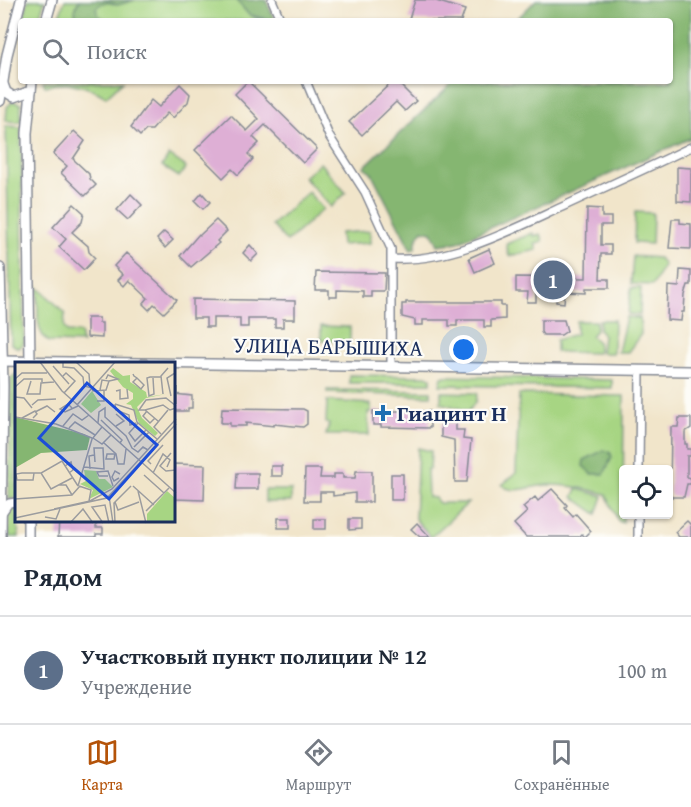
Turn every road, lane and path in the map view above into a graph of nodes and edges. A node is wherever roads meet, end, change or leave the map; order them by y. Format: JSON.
{"nodes":[{"id":1,"x":13,"y":0,"type":"edge"},
{"id":2,"x":21,"y":0,"type":"edge"},
{"id":3,"x":52,"y":0,"type":"edge"},
{"id":4,"x":272,"y":0,"type":"edge"},
{"id":5,"x":16,"y":15,"type":"junction"},
{"id":6,"x":47,"y":18,"type":"edge"},
{"id":7,"x":280,"y":18,"type":"edge"},
{"id":8,"x":2,"y":81,"type":"junction"},
{"id":9,"x":307,"y":84,"type":"edge"},
{"id":10,"x":31,"y":86,"type":"edge"},
{"id":11,"x":0,"y":101,"type":"edge"},
{"id":12,"x":691,"y":147,"type":"edge"},
{"id":13,"x":393,"y":259,"type":"junction"},
{"id":14,"x":0,"y":268,"type":"edge"},
{"id":15,"x":1,"y":361,"type":"edge"},
{"id":16,"x":30,"y":362,"type":"edge"},
{"id":17,"x":176,"y":364,"type":"edge"},
{"id":18,"x":391,"y":366,"type":"junction"},
{"id":19,"x":640,"y":370,"type":"junction"},
{"id":20,"x":691,"y":371,"type":"edge"},
{"id":21,"x":639,"y":465,"type":"edge"},
{"id":22,"x":15,"y":502,"type":"edge"},
{"id":23,"x":2,"y":513,"type":"junction"},
{"id":24,"x":638,"y":519,"type":"edge"},
{"id":25,"x":28,"y":522,"type":"edge"},
{"id":26,"x":1,"y":537,"type":"edge"},
{"id":27,"x":27,"y":537,"type":"edge"},
{"id":28,"x":638,"y":537,"type":"edge"}],
"edges":[{"from":1,"to":5,"type":"main road"},
{"from":2,"to":5,"type":"main road"},
{"from":3,"to":6,"type":"main road"},
{"from":4,"to":7,"type":"street"},
{"from":5,"to":8,"type":"main road"},
{"from":8,"to":10,"type":"main road"},
{"from":8,"to":11,"type":"main road"},
{"from":9,"to":13,"type":"street"},
{"from":10,"to":16,"type":"main road"},
{"from":12,"to":13,"type":"street"},
{"from":13,"to":18,"type":"street"},
{"from":14,"to":15,"type":"main road"},
{"from":15,"to":16,"type":"main road","name":"УЛИЦА БАРЫШИХА"},
{"from":15,"to":23,"type":"main road"},
{"from":17,"to":18,"type":"main road","name":"УЛИЦА БАРЫШИХА"},
{"from":18,"to":19,"type":"main road","name":"УЛИЦА БАРЫШИХА"},
{"from":19,"to":20,"type":"main road","name":"УЛИЦА БАРЫШИХА"},
{"from":19,"to":21,"type":"street"},
{"from":22,"to":23,"type":"street"},
{"from":23,"to":26,"type":"main road"},
{"from":24,"to":28,"type":"street"},
{"from":25,"to":27,"type":"main road"}]}
